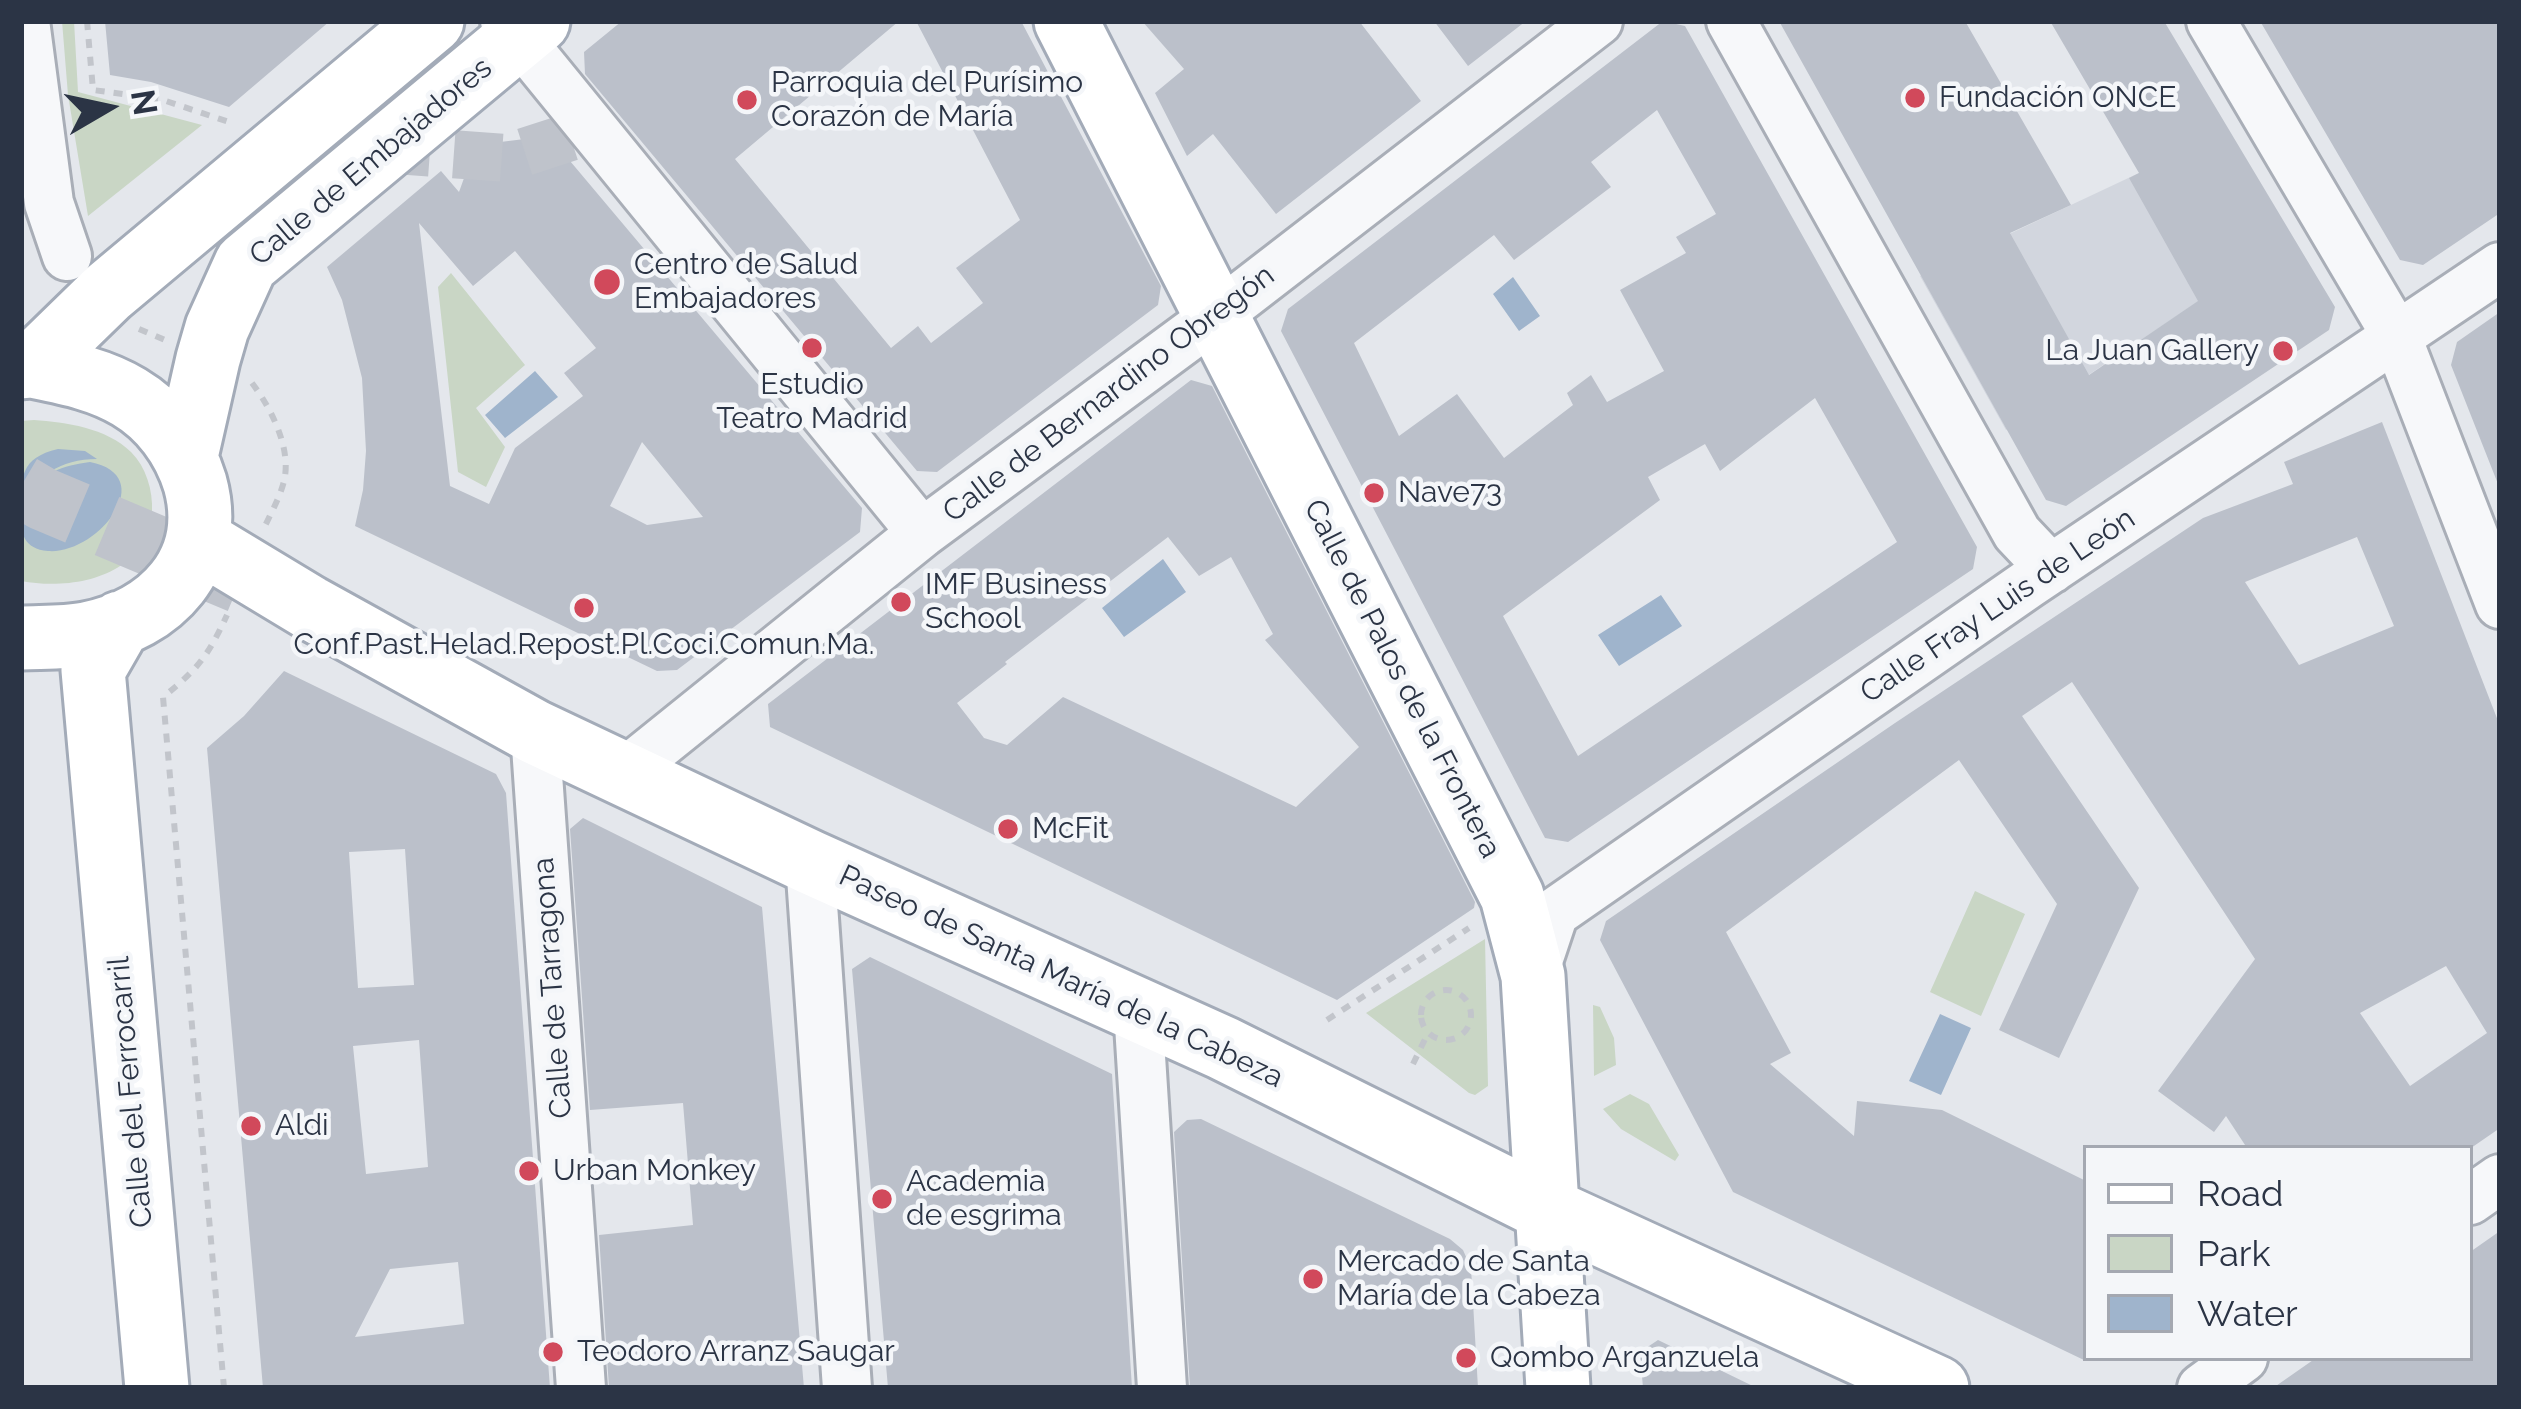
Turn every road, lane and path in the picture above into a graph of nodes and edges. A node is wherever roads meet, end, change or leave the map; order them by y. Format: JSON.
{"nodes":[{"id":1,"x":25,"y":21,"type":"edge"},
{"id":2,"x":87,"y":21,"type":"edge"},
{"id":3,"x":432,"y":21,"type":"edge"},
{"id":4,"x":1066,"y":21,"type":"edge"},
{"id":5,"x":1598,"y":21,"type":"edge"},
{"id":6,"x":1731,"y":21,"type":"edge"},
{"id":7,"x":2211,"y":21,"type":"edge"},
{"id":8,"x":520,"y":27,"type":"edge"},
{"id":9,"x":232,"y":123,"type":"dead end"},
{"id":10,"x":67,"y":256,"type":"dead end"},
{"id":11,"x":2500,"y":267,"type":"edge"},
{"id":12,"x":1216,"y":316,"type":"junction"},
{"id":13,"x":122,"y":322,"type":"dead end"},
{"id":14,"x":2396,"y":335,"type":"junction"},
{"id":15,"x":182,"y":347,"type":"dead end"},
{"id":16,"x":27,"y":367,"type":"edge"},
{"id":17,"x":248,"y":378,"type":"dead end"},
{"id":18,"x":186,"y":456,"type":"junction"},
{"id":19,"x":266,"y":524,"type":"dead end"},
{"id":20,"x":922,"y":532,"type":"junction"},
{"id":21,"x":198,"y":540,"type":"junction"},
{"id":22,"x":2050,"y":569,"type":"junction"},
{"id":23,"x":2500,"y":604,"type":"edge"},
{"id":24,"x":226,"y":616,"type":"dead end"},
{"id":25,"x":120,"y":623,"type":"junction"},
{"id":26,"x":21,"y":638,"type":"edge"},
{"id":27,"x":21,"y":652,"type":"edge"},
{"id":28,"x":535,"y":732,"type":"junction"},
{"id":29,"x":624,"y":773,"type":"junction"},
{"id":30,"x":104,"y":796,"type":"junction"},
{"id":31,"x":810,"y":862,"type":"junction"},
{"id":32,"x":1471,"y":927,"type":"dead end"},
{"id":33,"x":1533,"y":976,"type":"junction"},
{"id":34,"x":1138,"y":1009,"type":"junction"},
{"id":35,"x":1327,"y":1021,"type":"dead end"},
{"id":36,"x":1428,"y":1033,"type":"junction"},
{"id":37,"x":1414,"y":1064,"type":"dead end"},
{"id":38,"x":2500,"y":1179,"type":"edge"},
{"id":39,"x":2473,"y":1198,"type":"edge"},
{"id":40,"x":1546,"y":1209,"type":"junction"},
{"id":41,"x":2238,"y":1361,"type":"edge"},
{"id":42,"x":1902,"y":1380,"type":"edge"},
{"id":43,"x":157,"y":1388,"type":"edge"},
{"id":44,"x":224,"y":1388,"type":"edge"},
{"id":45,"x":581,"y":1388,"type":"edge"},
{"id":46,"x":847,"y":1388,"type":"edge"},
{"id":47,"x":1162,"y":1388,"type":"edge"},
{"id":48,"x":1558,"y":1388,"type":"edge"},
{"id":49,"x":2202,"y":1388,"type":"edge"}],
"edges":[{"from":1,"to":10,"type":"street"},
{"from":2,"to":9,"type":"path"},
{"from":3,"to":16,"type":"main road"},
{"from":4,"to":12,"type":"main road","name":"Calle de Palos de la Frontera"},
{"from":5,"to":12,"type":"street","name":"Calle de Bernardino Obregón"},
{"from":6,"to":22,"type":"street"},
{"from":7,"to":14,"type":"street"},
{"from":8,"to":18,"type":"main road","name":"Calle de Embajadores"},
{"from":8,"to":20,"type":"street"},
{"from":11,"to":14,"type":"street","name":"Calle Fray Luis de León"},
{"from":12,"to":20,"type":"street","name":"Calle de Bernardino Obregón"},
{"from":12,"to":33,"type":"main road","name":"Calle de Palos de la Frontera"},
{"from":13,"to":15,"type":"path"},
{"from":14,"to":22,"type":"street","name":"Calle Fray Luis de León"},
{"from":14,"to":23,"type":"street"},
{"from":16,"to":18,"type":"main road"},
{"from":17,"to":19,"type":"path"},
{"from":18,"to":21,"type":"main road"},
{"from":20,"to":29,"type":"street","name":"Calle de Bernardino Obregón"},
{"from":21,"to":25,"type":"main road"},
{"from":21,"to":28,"type":"main road","name":"Paseo de Santa María de la Cabeza"},
{"from":22,"to":33,"type":"street","name":"Calle Fray Luis de León"},
{"from":24,"to":44,"type":"path"},
{"from":25,"to":26,"type":"main road"},
{"from":25,"to":30,"type":"main road","name":"Calle del Ferrocarril"},
{"from":27,"to":30,"type":"main road","name":"Calle del Ferrocarril"},
{"from":28,"to":29,"type":"main road","name":"Paseo de Santa María de la Cabeza"},
{"from":28,"to":45,"type":"street","name":"Calle de Tarragona"},
{"from":29,"to":31,"type":"main road","name":"Paseo de Santa María de la Cabeza"},
{"from":30,"to":43,"type":"main road","name":"Calle del Ferrocarril"},
{"from":31,"to":34,"type":"main road","name":"Paseo de Santa María de la Cabeza"},
{"from":31,"to":46,"type":"street"},
{"from":32,"to":35,"type":"path"},
{"from":33,"to":40,"type":"main road","name":"Calle de Palos de la Frontera"},
{"from":34,"to":40,"type":"main road","name":"Paseo de Santa María de la Cabeza"},
{"from":34,"to":47,"type":"street"},
{"from":36,"to":36,"type":"path"},
{"from":36,"to":37,"type":"path"},
{"from":38,"to":39,"type":"street"},
{"from":40,"to":42,"type":"main road","name":"Paseo de Santa María de la Cabeza"},
{"from":40,"to":48,"type":"main road","name":"Calle de Palos de la Frontera"},
{"from":41,"to":49,"type":"street"}]}
